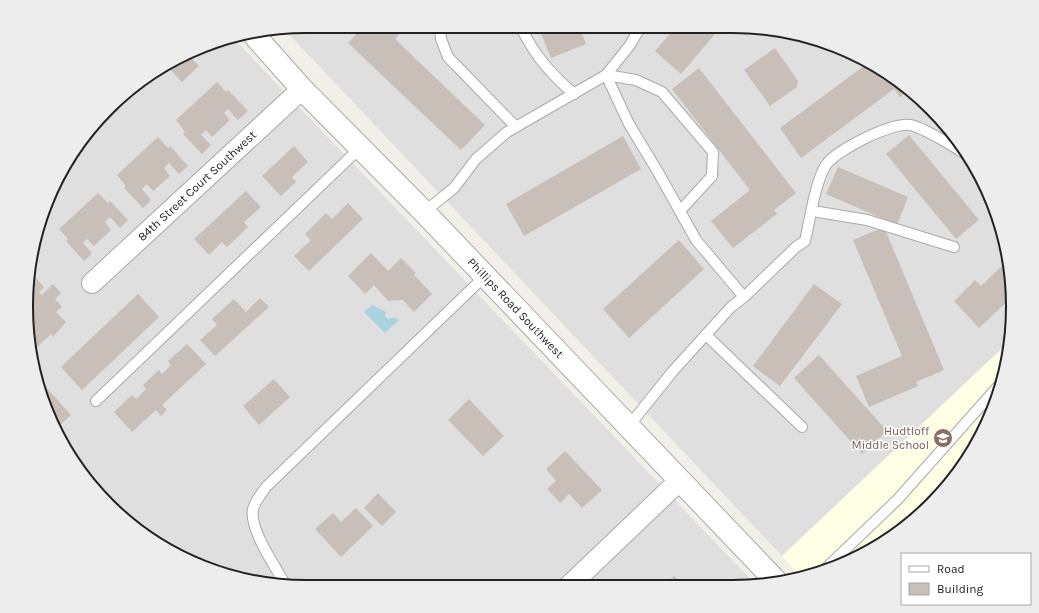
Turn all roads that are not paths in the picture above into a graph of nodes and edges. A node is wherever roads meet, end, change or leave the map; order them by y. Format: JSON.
{"nodes":[{"id":1,"x":441,"y":33,"type":"edge"},
{"id":2,"x":524,"y":33,"type":"edge"},
{"id":3,"x":637,"y":33,"type":"edge"},
{"id":4,"x":256,"y":37,"type":"edge"},
{"id":5,"x":606,"y":75,"type":"junction"},
{"id":6,"x":302,"y":89,"type":"junction"},
{"id":7,"x":574,"y":94,"type":"junction"},
{"id":8,"x":516,"y":127,"type":"junction"},
{"id":9,"x":361,"y":147,"type":"junction"},
{"id":10,"x":956,"y":150,"type":"edge"},
{"id":11,"x":680,"y":211,"type":"junction"},
{"id":12,"x":813,"y":211,"type":"junction"},
{"id":13,"x":424,"y":212,"type":"junction"},
{"id":14,"x":954,"y":247,"type":"dead end"},
{"id":15,"x":485,"y":276,"type":"junction"},
{"id":16,"x":92,"y":283,"type":"dead end"},
{"id":17,"x":744,"y":297,"type":"junction"},
{"id":18,"x":706,"y":335,"type":"junction"},
{"id":19,"x":991,"y":394,"type":"edge"},
{"id":20,"x":96,"y":401,"type":"dead end"},
{"id":21,"x":628,"y":427,"type":"junction"},
{"id":22,"x":802,"y":427,"type":"dead end"},
{"id":23,"x":679,"y":481,"type":"junction"},
{"id":24,"x":835,"y":560,"type":"edge"},
{"id":25,"x":772,"y":577,"type":"edge"},
{"id":26,"x":282,"y":579,"type":"edge"},
{"id":27,"x":574,"y":580,"type":"edge"}],
"edges":[{"from":1,"to":8,"type":"lane"},
{"from":2,"to":7,"type":"lane"},
{"from":3,"to":5,"type":"lane"},
{"from":4,"to":6,"type":"street","name":"Phillips Road Southwest"},
{"from":5,"to":7,"type":"lane"},
{"from":5,"to":11,"type":"lane"},
{"from":5,"to":11,"type":"lane"},
{"from":6,"to":9,"type":"street","name":"Phillips Road Southwest"},
{"from":6,"to":16,"type":"street","name":"84th Street Court Southwest"},
{"from":7,"to":8,"type":"lane"},
{"from":8,"to":13,"type":"lane"},
{"from":9,"to":13,"type":"street","name":"Phillips Road Southwest"},
{"from":9,"to":20,"type":"lane"},
{"from":10,"to":12,"type":"lane"},
{"from":11,"to":17,"type":"lane"},
{"from":12,"to":14,"type":"lane"},
{"from":12,"to":17,"type":"lane"},
{"from":13,"to":15,"type":"street","name":"Phillips Road Southwest"},
{"from":15,"to":21,"type":"street","name":"Phillips Road Southwest"},
{"from":15,"to":26,"type":"lane"},
{"from":17,"to":18,"type":"lane"},
{"from":18,"to":21,"type":"lane"},
{"from":18,"to":22,"type":"lane"},
{"from":19,"to":24,"type":"lane"},
{"from":21,"to":23,"type":"street","name":"Phillips Road Southwest"},
{"from":23,"to":25,"type":"street","name":"Phillips Road Southwest"},
{"from":23,"to":27,"type":"street"}]}
